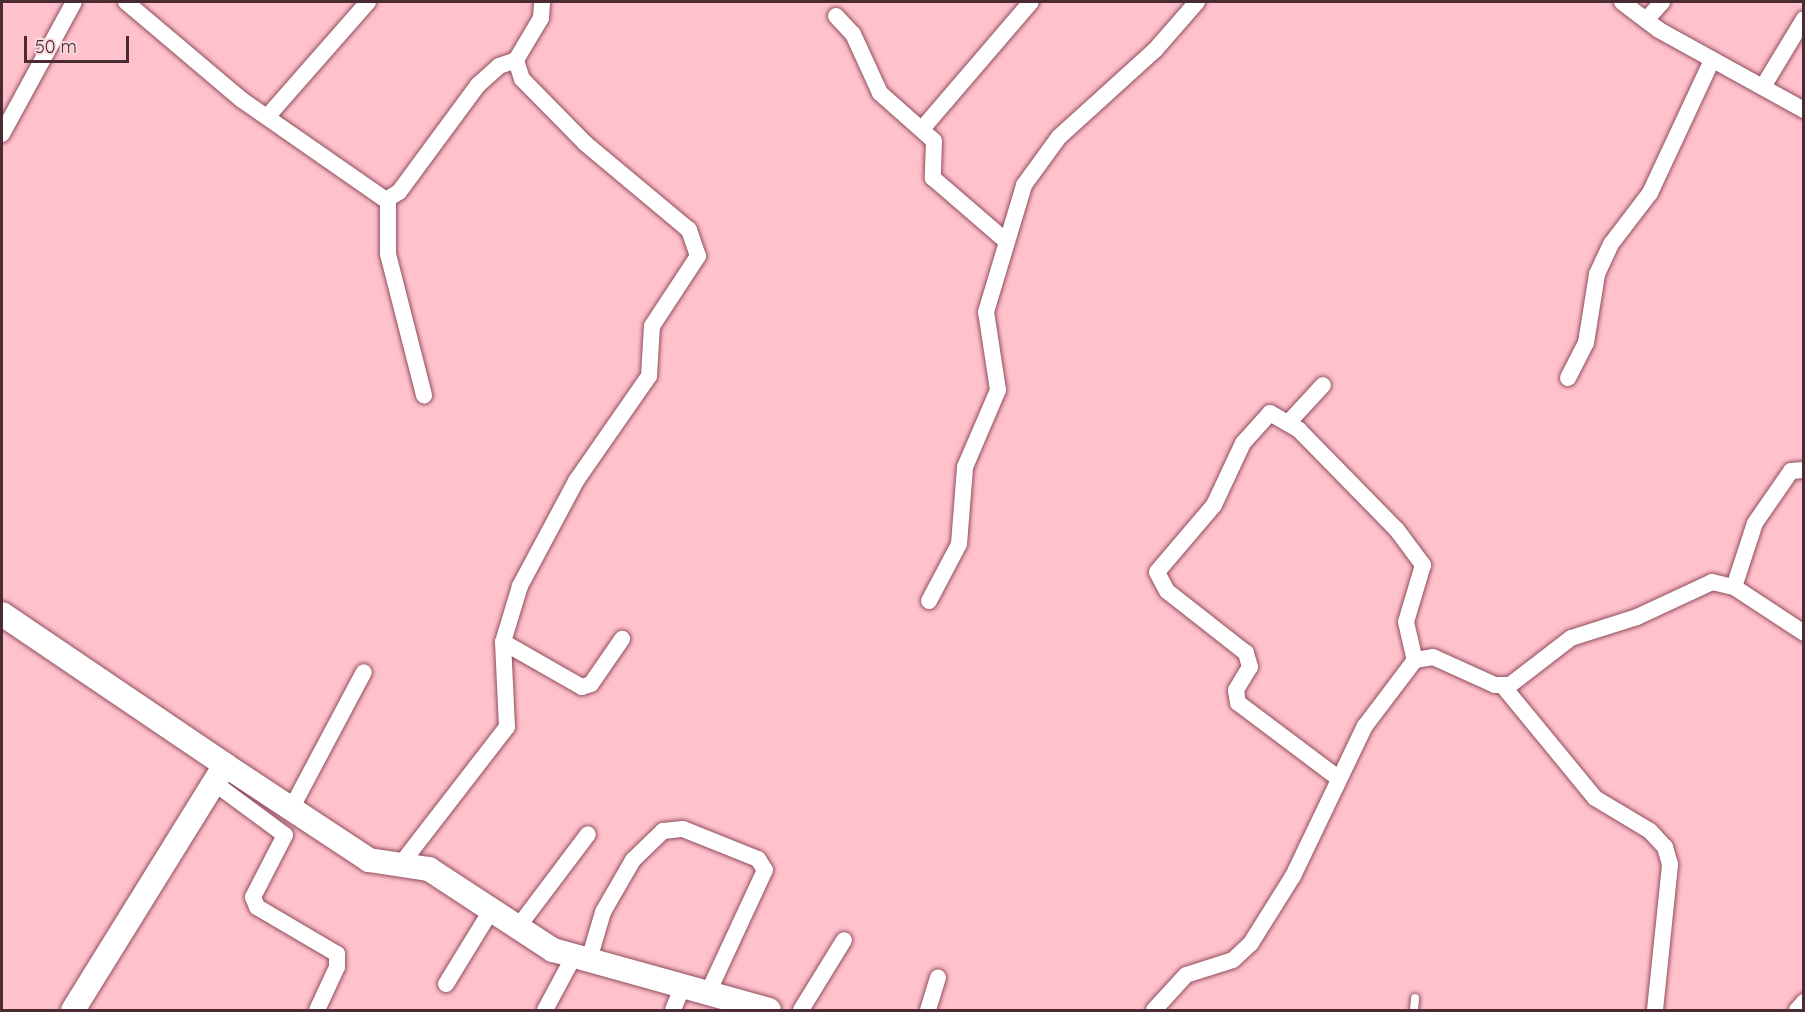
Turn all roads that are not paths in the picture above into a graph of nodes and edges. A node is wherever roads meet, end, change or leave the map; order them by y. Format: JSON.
{"nodes":[{"id":1,"x":74,"y":2,"type":"edge"},
{"id":2,"x":126,"y":2,"type":"edge"},
{"id":3,"x":368,"y":2,"type":"edge"},
{"id":4,"x":542,"y":2,"type":"edge"},
{"id":5,"x":1031,"y":2,"type":"edge"},
{"id":6,"x":1197,"y":2,"type":"edge"},
{"id":7,"x":1622,"y":2,"type":"edge"},
{"id":8,"x":1662,"y":2,"type":"edge"},
{"id":9,"x":836,"y":16,"type":"dead end"},
{"id":10,"x":1803,"y":19,"type":"edge"},
{"id":11,"x":1646,"y":20,"type":"junction"},
{"id":12,"x":516,"y":60,"type":"junction"},
{"id":13,"x":1712,"y":60,"type":"junction"},
{"id":14,"x":1764,"y":85,"type":"junction"},
{"id":15,"x":1803,"y":110,"type":"edge"},
{"id":16,"x":267,"y":117,"type":"junction"},
{"id":17,"x":922,"y":129,"type":"junction"},
{"id":18,"x":2,"y":134,"type":"edge"},
{"id":19,"x":388,"y":200,"type":"junction"},
{"id":20,"x":1006,"y":241,"type":"junction"},
{"id":21,"x":1568,"y":378,"type":"dead end"},
{"id":22,"x":1323,"y":385,"type":"dead end"},
{"id":23,"x":424,"y":395,"type":"dead end"},
{"id":24,"x":1289,"y":422,"type":"junction"},
{"id":25,"x":1803,"y":470,"type":"edge"},
{"id":26,"x":1734,"y":587,"type":"junction"},
{"id":27,"x":929,"y":601,"type":"dead end"},
{"id":28,"x":2,"y":614,"type":"edge"},
{"id":29,"x":1803,"y":633,"type":"edge"},
{"id":30,"x":622,"y":639,"type":"dead end"},
{"id":31,"x":503,"y":642,"type":"junction"},
{"id":32,"x":1415,"y":660,"type":"junction"},
{"id":33,"x":364,"y":672,"type":"dead end"},
{"id":34,"x":1503,"y":686,"type":"junction"},
{"id":35,"x":219,"y":773,"type":"junction"},
{"id":36,"x":1338,"y":778,"type":"junction"},
{"id":37,"x":290,"y":811,"type":"junction"},
{"id":38,"x":588,"y":834,"type":"dead end"},
{"id":39,"x":401,"y":864,"type":"junction"},
{"id":40,"x":492,"y":909,"type":"junction"},
{"id":41,"x":518,"y":927,"type":"junction"},
{"id":42,"x":844,"y":940,"type":"dead end"},
{"id":43,"x":581,"y":960,"type":"junction"},
{"id":44,"x":938,"y":977,"type":"dead end"},
{"id":45,"x":446,"y":984,"type":"dead end"},
{"id":46,"x":707,"y":995,"type":"junction"},
{"id":47,"x":1415,"y":998,"type":"dead end"},
{"id":48,"x":678,"y":999,"type":"edge"},
{"id":49,"x":1803,"y":1002,"type":"edge"},
{"id":50,"x":73,"y":1011,"type":"edge"},
{"id":51,"x":317,"y":1011,"type":"edge"},
{"id":52,"x":545,"y":1011,"type":"edge"},
{"id":53,"x":769,"y":1011,"type":"edge"},
{"id":54,"x":801,"y":1011,"type":"edge"},
{"id":55,"x":928,"y":1011,"type":"edge"},
{"id":56,"x":1154,"y":1011,"type":"edge"},
{"id":57,"x":1414,"y":1011,"type":"edge"},
{"id":58,"x":1655,"y":1011,"type":"edge"},
{"id":59,"x":1797,"y":1011,"type":"edge"}],
"edges":[{"from":1,"to":18,"type":"street"},
{"from":2,"to":16,"type":"street"},
{"from":3,"to":16,"type":"street"},
{"from":4,"to":12,"type":"street"},
{"from":5,"to":17,"type":"street"},
{"from":6,"to":20,"type":"street"},
{"from":7,"to":11,"type":"street"},
{"from":8,"to":11,"type":"street"},
{"from":9,"to":17,"type":"street"},
{"from":10,"to":14,"type":"street"},
{"from":11,"to":13,"type":"street"},
{"from":12,"to":19,"type":"street"},
{"from":12,"to":31,"type":"street"},
{"from":13,"to":14,"type":"street"},
{"from":13,"to":21,"type":"street"},
{"from":14,"to":15,"type":"street"},
{"from":16,"to":19,"type":"street"},
{"from":17,"to":20,"type":"street"},
{"from":19,"to":23,"type":"street"},
{"from":20,"to":27,"type":"street"},
{"from":22,"to":24,"type":"street"},
{"from":24,"to":32,"type":"street"},
{"from":24,"to":36,"type":"street"},
{"from":25,"to":26,"type":"street"},
{"from":26,"to":29,"type":"street"},
{"from":26,"to":34,"type":"street"},
{"from":28,"to":35,"type":"street"},
{"from":30,"to":31,"type":"street"},
{"from":31,"to":39,"type":"street"},
{"from":32,"to":34,"type":"street"},
{"from":32,"to":36,"type":"street"},
{"from":33,"to":37,"type":"street"},
{"from":34,"to":58,"type":"street"},
{"from":35,"to":37,"type":"street"},
{"from":35,"to":50,"type":"street"},
{"from":35,"to":51,"type":"street"},
{"from":36,"to":56,"type":"street"},
{"from":37,"to":39,"type":"street"},
{"from":38,"to":41,"type":"street"},
{"from":39,"to":40,"type":"street"},
{"from":40,"to":41,"type":"street"},
{"from":40,"to":45,"type":"street"},
{"from":41,"to":43,"type":"street"},
{"from":42,"to":54,"type":"street"},
{"from":43,"to":46,"type":"street"},
{"from":43,"to":48,"type":"street"},
{"from":43,"to":52,"type":"street"},
{"from":44,"to":55,"type":"street"},
{"from":46,"to":48,"type":"street"},
{"from":46,"to":53,"type":"street"},
{"from":47,"to":57,"type":"lane"},
{"from":49,"to":59,"type":"street"}]}
